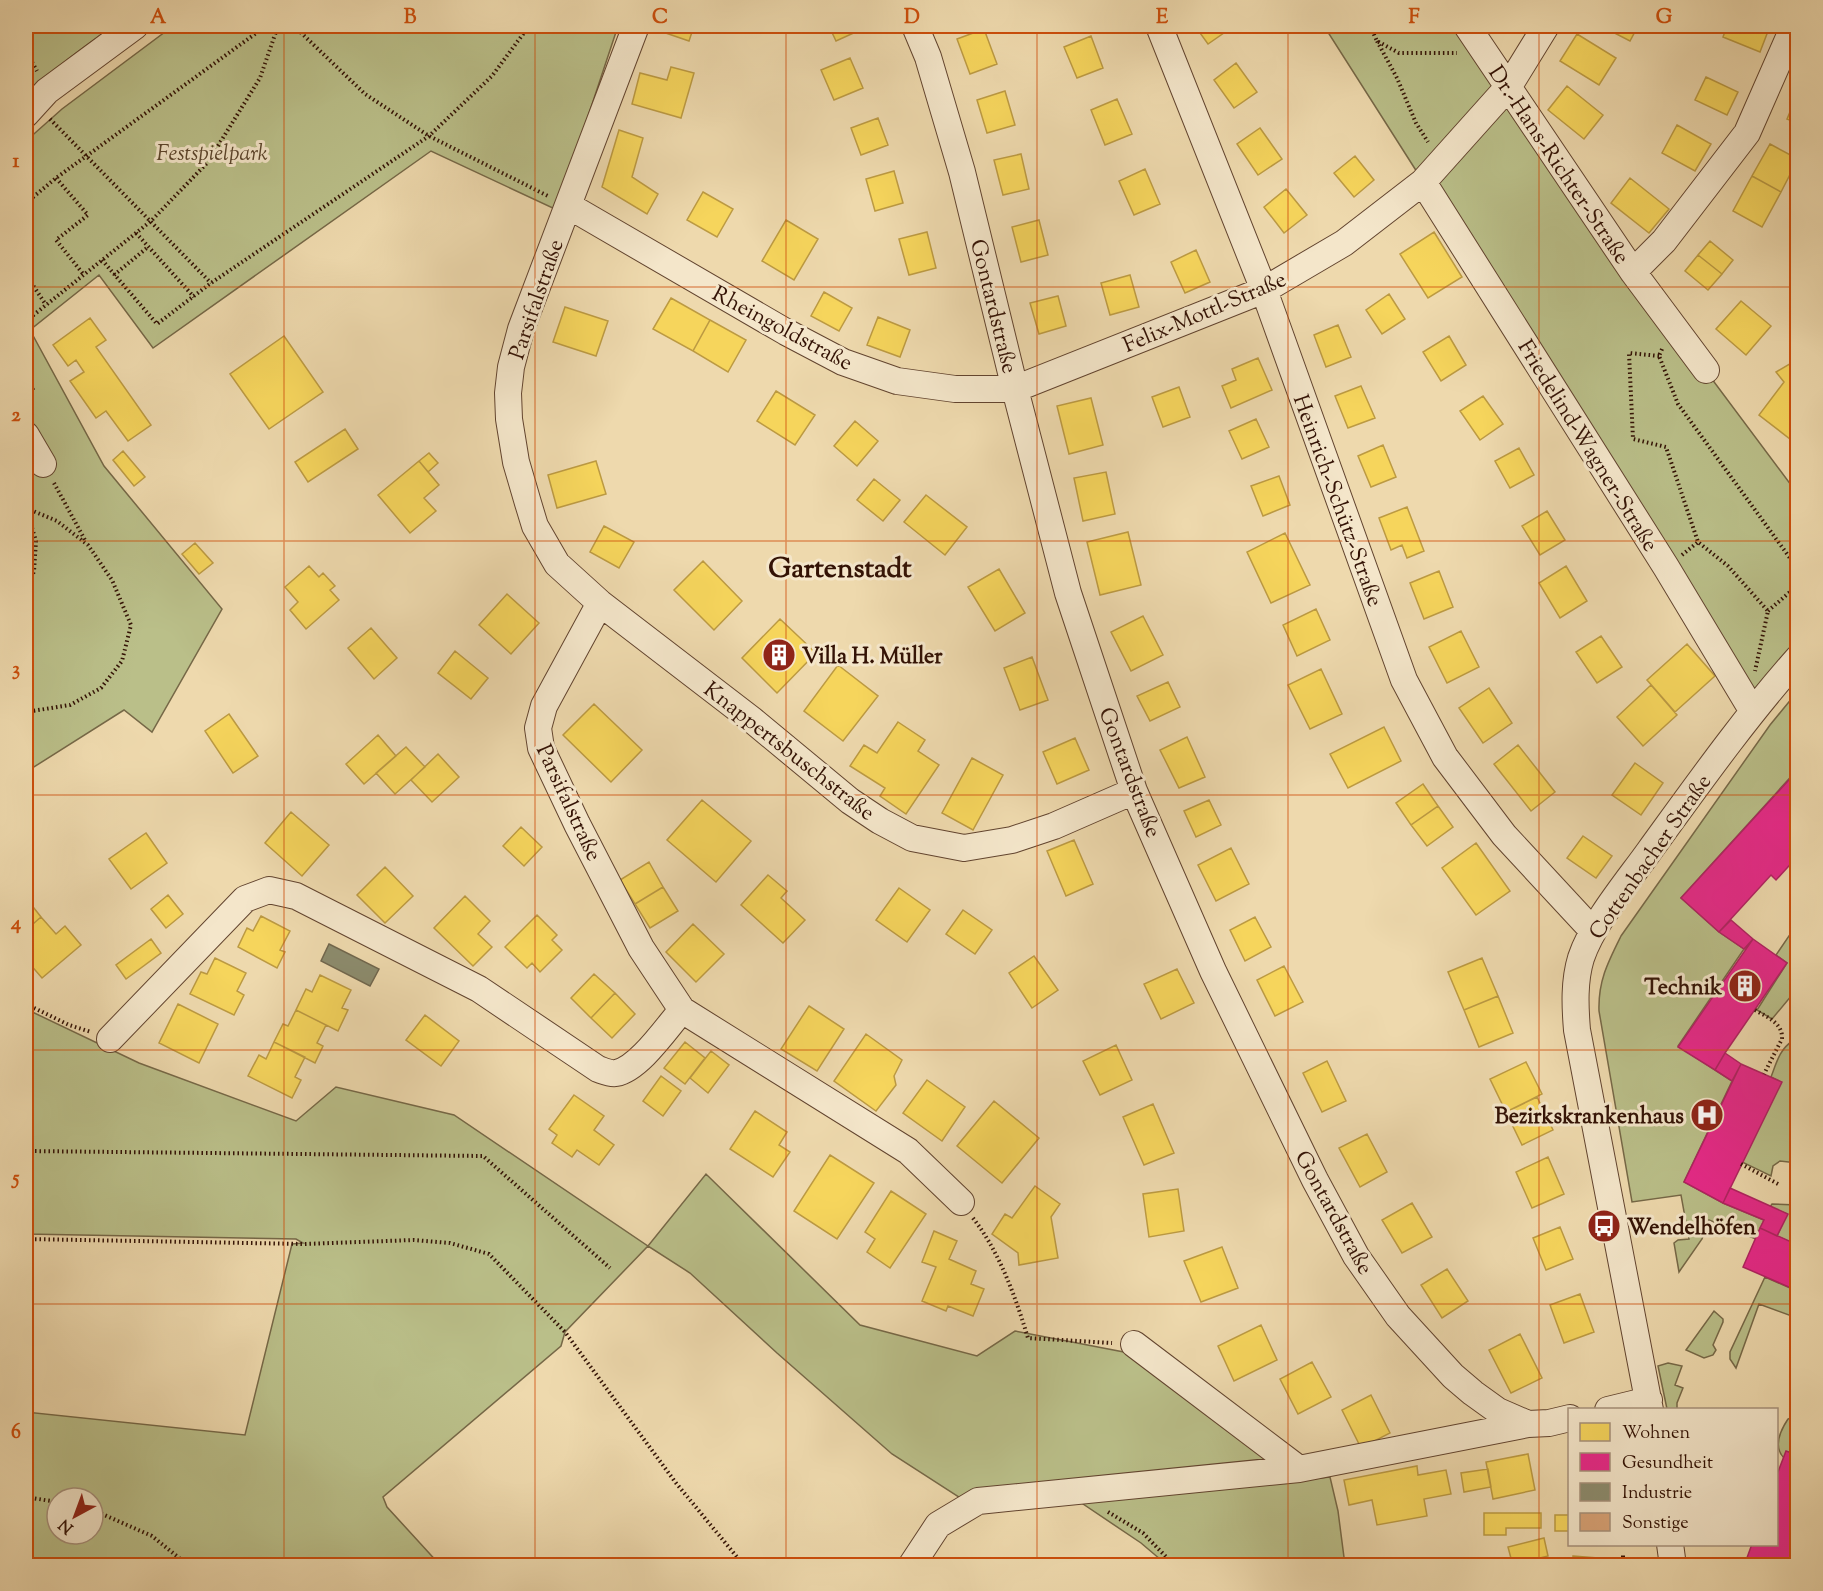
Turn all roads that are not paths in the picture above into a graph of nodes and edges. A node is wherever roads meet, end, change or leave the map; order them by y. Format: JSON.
{"nodes":[{"id":1,"x":135,"y":26,"type":"edge"},
{"id":2,"x":636,"y":26,"type":"edge"},
{"id":3,"x":915,"y":26,"type":"edge"},
{"id":4,"x":1159,"y":26,"type":"edge"},
{"id":5,"x":1467,"y":26,"type":"edge"},
{"id":6,"x":1546,"y":26,"type":"edge"},
{"id":7,"x":1794,"y":26,"type":"edge"},
{"id":8,"x":1509,"y":86,"type":"junction"},
{"id":9,"x":30,"y":109,"type":"edge"},
{"id":10,"x":1423,"y":183,"type":"junction"},
{"id":11,"x":569,"y":206,"type":"junction"},
{"id":12,"x":1633,"y":272,"type":"junction"},
{"id":13,"x":1264,"y":290,"type":"junction"},
{"id":14,"x":1706,"y":370,"type":"dead end"},
{"id":15,"x":1015,"y":389,"type":"junction"},
{"id":16,"x":26,"y":435,"type":"edge"},
{"id":17,"x":43,"y":464,"type":"road end"},
{"id":18,"x":600,"y":603,"type":"junction"},
{"id":19,"x":1797,"y":658,"type":"edge"},
{"id":20,"x":1750,"y":707,"type":"junction"},
{"id":21,"x":1134,"y":791,"type":"junction"},
{"id":22,"x":1593,"y":931,"type":"junction"},
{"id":23,"x":682,"y":1010,"type":"junction"},
{"id":24,"x":110,"y":1039,"type":"road end"},
{"id":25,"x":961,"y":1202,"type":"road end"},
{"id":26,"x":1134,"y":1344,"type":"road end"},
{"id":27,"x":1650,"y":1405,"type":"edge"},
{"id":28,"x":1625,"y":1408,"type":"edge"},
{"id":29,"x":1568,"y":1418,"type":"edge"},
{"id":30,"x":1528,"y":1424,"type":"junction"},
{"id":31,"x":1299,"y":1469,"type":"junction"},
{"id":32,"x":1670,"y":1546,"type":"edge"},
{"id":33,"x":911,"y":1566,"type":"edge"},
{"id":34,"x":1672,"y":1566,"type":"edge"}],
"edges":[{"from":1,"to":9,"type":"street"},
{"from":2,"to":11,"type":"street","name":"Parsifalstraße"},
{"from":3,"to":15,"type":"street","name":"Gontardstraße"},
{"from":4,"to":13,"type":"street","name":"Heinrich-Schütz-Straße"},
{"from":5,"to":8,"type":"street","name":"Dr.-Hans-Richter-Straße"},
{"from":6,"to":8,"type":"street","name":"Felix-Mottl-Straße"},
{"from":7,"to":12,"type":"street"},
{"from":8,"to":10,"type":"street","name":"Felix-Mottl-Straße"},
{"from":8,"to":12,"type":"street","name":"Dr.-Hans-Richter-Straße"},
{"from":10,"to":13,"type":"street","name":"Felix-Mottl-Straße"},
{"from":10,"to":20,"type":"street","name":"Friedelind-Wagner-Straße"},
{"from":11,"to":15,"type":"street","name":"Rheingoldstraße"},
{"from":11,"to":18,"type":"street","name":"Parsifalstraße"},
{"from":12,"to":14,"type":"street","name":"Dr.-Hans-Richter-Straße"},
{"from":13,"to":15,"type":"street","name":"Felix-Mottl-Straße"},
{"from":13,"to":22,"type":"street","name":"Heinrich-Schütz-Straße"},
{"from":15,"to":21,"type":"street","name":"Gontardstraße"},
{"from":16,"to":17,"type":"street"},
{"from":18,"to":21,"type":"street","name":"Knappertsbuschstraße"},
{"from":18,"to":23,"type":"street","name":"Parsifalstraße"},
{"from":19,"to":20,"type":"street","name":"Cottenbacher Straße"},
{"from":20,"to":22,"type":"street","name":"Cottenbacher Straße"},
{"from":21,"to":30,"type":"street","name":"Gontardstraße"},
{"from":22,"to":27,"type":"street","name":"Cottenbacher Straße"},
{"from":23,"to":24,"type":"street"},
{"from":23,"to":25,"type":"street","name":"Parsifalstraße"},
{"from":26,"to":31,"type":"street"},
{"from":27,"to":28,"type":"street"},
{"from":29,"to":30,"type":"street","name":"Gontardstraße"},
{"from":30,"to":31,"type":"street","name":"Gontardstraße"},
{"from":31,"to":33,"type":"street","name":"Gontardstraße"},
{"from":32,"to":34,"type":"street"}]}
